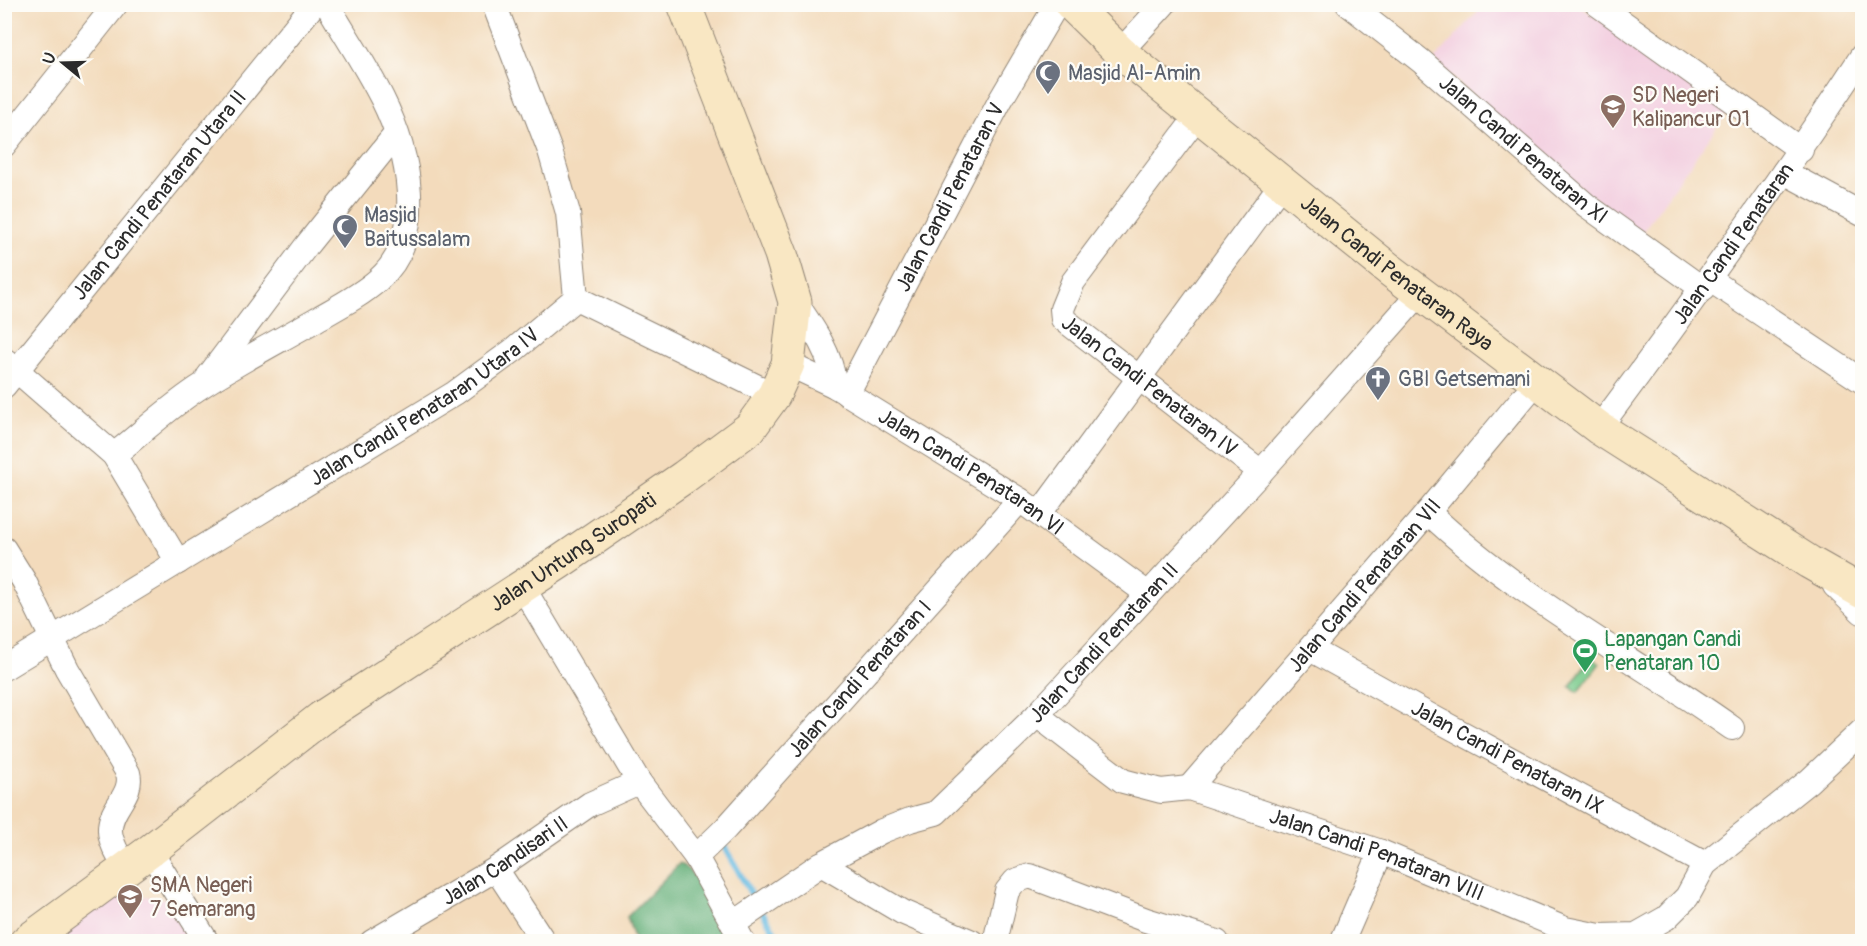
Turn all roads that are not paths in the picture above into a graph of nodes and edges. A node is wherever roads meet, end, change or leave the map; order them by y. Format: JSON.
{"nodes":[{"id":1,"x":116,"y":4,"type":"edge"},
{"id":2,"x":314,"y":4,"type":"edge"},
{"id":3,"x":327,"y":4,"type":"edge"},
{"id":4,"x":494,"y":4,"type":"edge"},
{"id":5,"x":684,"y":4,"type":"edge"},
{"id":6,"x":1057,"y":4,"type":"edge"},
{"id":7,"x":1071,"y":4,"type":"edge"},
{"id":8,"x":1164,"y":4,"type":"edge"},
{"id":9,"x":1348,"y":4,"type":"edge"},
{"id":10,"x":1597,"y":4,"type":"edge"},
{"id":11,"x":1120,"y":52,"type":"junction"},
{"id":12,"x":1863,"y":56,"type":"edge"},
{"id":13,"x":1198,"y":115,"type":"junction"},
{"id":14,"x":396,"y":134,"type":"junction"},
{"id":15,"x":4,"y":145,"type":"edge"},
{"id":16,"x":1800,"y":150,"type":"junction"},
{"id":17,"x":1784,"y":172,"type":"junction"},
{"id":18,"x":1282,"y":183,"type":"junction"},
{"id":19,"x":1863,"y":214,"type":"edge"},
{"id":20,"x":1706,"y":284,"type":"junction"},
{"id":21,"x":1420,"y":293,"type":"junction"},
{"id":22,"x":576,"y":298,"type":"junction"},
{"id":23,"x":795,"y":302,"type":"junction"},
{"id":24,"x":788,"y":364,"type":"junction"},
{"id":25,"x":9,"y":372,"type":"edge"},
{"id":26,"x":1139,"y":376,"type":"junction"},
{"id":27,"x":1537,"y":381,"type":"junction"},
{"id":28,"x":1863,"y":381,"type":"edge"},
{"id":29,"x":201,"y":386,"type":"junction"},
{"id":30,"x":841,"y":390,"type":"junction"},
{"id":31,"x":774,"y":395,"type":"junction"},
{"id":32,"x":1599,"y":428,"type":"junction"},
{"id":33,"x":114,"y":455,"type":"junction"},
{"id":34,"x":1261,"y":472,"type":"junction"},
{"id":35,"x":1030,"y":506,"type":"junction"},
{"id":36,"x":1428,"y":512,"type":"junction"},
{"id":37,"x":4,"y":549,"type":"edge"},
{"id":38,"x":178,"y":562,"type":"junction"},
{"id":39,"x":1809,"y":562,"type":"junction"},
{"id":40,"x":522,"y":586,"type":"junction"},
{"id":41,"x":1863,"y":592,"type":"edge"},
{"id":42,"x":1148,"y":594,"type":"junction"},
{"id":43,"x":1863,"y":612,"type":"edge"},
{"id":44,"x":51,"y":640,"type":"junction"},
{"id":45,"x":1310,"y":649,"type":"junction"},
{"id":46,"x":4,"y":668,"type":"edge"},
{"id":47,"x":1037,"y":715,"type":"junction"},
{"id":48,"x":1732,"y":728,"type":"dead end"},
{"id":49,"x":1863,"y":731,"type":"edge"},
{"id":50,"x":639,"y":782,"type":"junction"},
{"id":51,"x":1189,"y":788,"type":"junction"},
{"id":52,"x":1381,"y":852,"type":"junction"},
{"id":53,"x":696,"y":857,"type":"junction"},
{"id":54,"x":138,"y":860,"type":"junction"},
{"id":55,"x":821,"y":864,"type":"junction"},
{"id":56,"x":1705,"y":864,"type":"junction"},
{"id":57,"x":496,"y":869,"type":"junction"},
{"id":58,"x":748,"y":920,"type":"edge"},
{"id":59,"x":376,"y":941,"type":"edge"},
{"id":60,"x":26,"y":942,"type":"edge"},
{"id":61,"x":207,"y":942,"type":"edge"},
{"id":62,"x":544,"y":942,"type":"edge"},
{"id":63,"x":972,"y":942,"type":"edge"},
{"id":64,"x":994,"y":942,"type":"edge"},
{"id":65,"x":1216,"y":942,"type":"edge"},
{"id":66,"x":1342,"y":942,"type":"edge"}],
"edges":[{"from":1,"to":15,"type":"street"},
{"from":2,"to":25,"type":"street","name":"Jalan Candi Penataran Utara II"},
{"from":3,"to":14,"type":"street"},
{"from":4,"to":22,"type":"street"},
{"from":5,"to":23,"type":"main road","name":"Jalan Untung Suropati"},
{"from":6,"to":30,"type":"street","name":"Jalan Candi Penataran V"},
{"from":7,"to":11,"type":"main road","name":"Jalan Candi Penataran Raya"},
{"from":8,"to":11,"type":"street"},
{"from":9,"to":20,"type":"street","name":"Jalan Candi Penataran XI"},
{"from":10,"to":16,"type":"street"},
{"from":11,"to":13,"type":"main road","name":"Jalan Candi Penataran Raya"},
{"from":12,"to":16,"type":"street","name":"Jalan Candi Penataran"},
{"from":13,"to":18,"type":"main road","name":"Jalan Candi Penataran Raya"},
{"from":13,"to":26,"type":"street","name":"Jalan Candi Penataran IV"},
{"from":14,"to":29,"type":"street"},
{"from":14,"to":29,"type":"street"},
{"from":16,"to":17,"type":"street","name":"Jalan Candi Penataran"},
{"from":17,"to":19,"type":"street"},
{"from":17,"to":20,"type":"street","name":"Jalan Candi Penataran"},
{"from":18,"to":21,"type":"main road","name":"Jalan Candi Penataran Raya"},
{"from":18,"to":26,"type":"street","name":"Jalan Candi Penataran I"},
{"from":20,"to":28,"type":"street","name":"Jalan Candi Penataran XI"},
{"from":20,"to":32,"type":"street","name":"Jalan Candi Penataran"},
{"from":21,"to":27,"type":"main road","name":"Jalan Candi Penataran Raya"},
{"from":21,"to":34,"type":"street","name":"Jalan Candi Penataran II"},
{"from":22,"to":31,"type":"street"},
{"from":22,"to":38,"type":"street","name":"Jalan Candi Penataran Utara IV"},
{"from":23,"to":24,"type":"main road","name":"Jalan Untung Suropati"},
{"from":23,"to":30,"type":"street"},
{"from":24,"to":30,"type":"street","name":"Jalan Candi Penataran VI"},
{"from":24,"to":31,"type":"main road","name":"Jalan Untung Suropati"},
{"from":25,"to":33,"type":"street"},
{"from":26,"to":34,"type":"street","name":"Jalan Candi Penataran IV"},
{"from":26,"to":35,"type":"street","name":"Jalan Candi Penataran I"},
{"from":27,"to":32,"type":"main road","name":"Jalan Candi Penataran Raya"},
{"from":27,"to":36,"type":"street","name":"Jalan Candi Penataran VII"},
{"from":29,"to":33,"type":"street"},
{"from":30,"to":35,"type":"street","name":"Jalan Candi Penataran VI"},
{"from":31,"to":40,"type":"main road","name":"Jalan Untung Suropati"},
{"from":32,"to":39,"type":"main road","name":"Jalan Candi Penataran Raya"},
{"from":33,"to":38,"type":"street"},
{"from":34,"to":42,"type":"street","name":"Jalan Candi Penataran II"},
{"from":35,"to":42,"type":"street","name":"Jalan Candi Penataran VI"},
{"from":35,"to":53,"type":"street","name":"Jalan Candi Penataran I"},
{"from":36,"to":45,"type":"street","name":"Jalan Candi Penataran VII"},
{"from":36,"to":48,"type":"street"},
{"from":37,"to":44,"type":"street"},
{"from":38,"to":44,"type":"street","name":"Jalan Candi Penataran Utara IV"},
{"from":39,"to":41,"type":"main road","name":"Jalan Candi Penataran Raya"},
{"from":39,"to":43,"type":"street"},
{"from":40,"to":50,"type":"street"},
{"from":40,"to":54,"type":"main road","name":"Jalan Untung Suropati"},
{"from":42,"to":47,"type":"street","name":"Jalan Candi Penataran II"},
{"from":44,"to":46,"type":"street","name":"Jalan Candi Penataran Utara IV"},
{"from":44,"to":54,"type":"street"},
{"from":45,"to":51,"type":"street","name":"Jalan Candi Penataran VII"},
{"from":45,"to":56,"type":"street","name":"Jalan Candi Penataran IX"},
{"from":47,"to":51,"type":"street","name":"Jalan Candi Penataran VIII"},
{"from":47,"to":55,"type":"street","name":"Jalan Candi Penataran II"},
{"from":49,"to":56,"type":"street"},
{"from":50,"to":53,"type":"street"},
{"from":50,"to":57,"type":"street","name":"Jalan Candisari II"},
{"from":51,"to":52,"type":"street","name":"Jalan Candi Penataran VIII"},
{"from":52,"to":56,"type":"street","name":"Jalan Candi Penataran VIII"},
{"from":52,"to":66,"type":"street"},
{"from":53,"to":58,"type":"street"},
{"from":54,"to":60,"type":"main road","name":"Jalan Untung Suropati"},
{"from":54,"to":61,"type":"street"},
{"from":55,"to":58,"type":"street","name":"Jalan Candi Penataran II"},
{"from":55,"to":63,"type":"street"},
{"from":57,"to":59,"type":"street","name":"Jalan Candisari II"},
{"from":57,"to":62,"type":"street"},
{"from":64,"to":65,"type":"street"}]}
